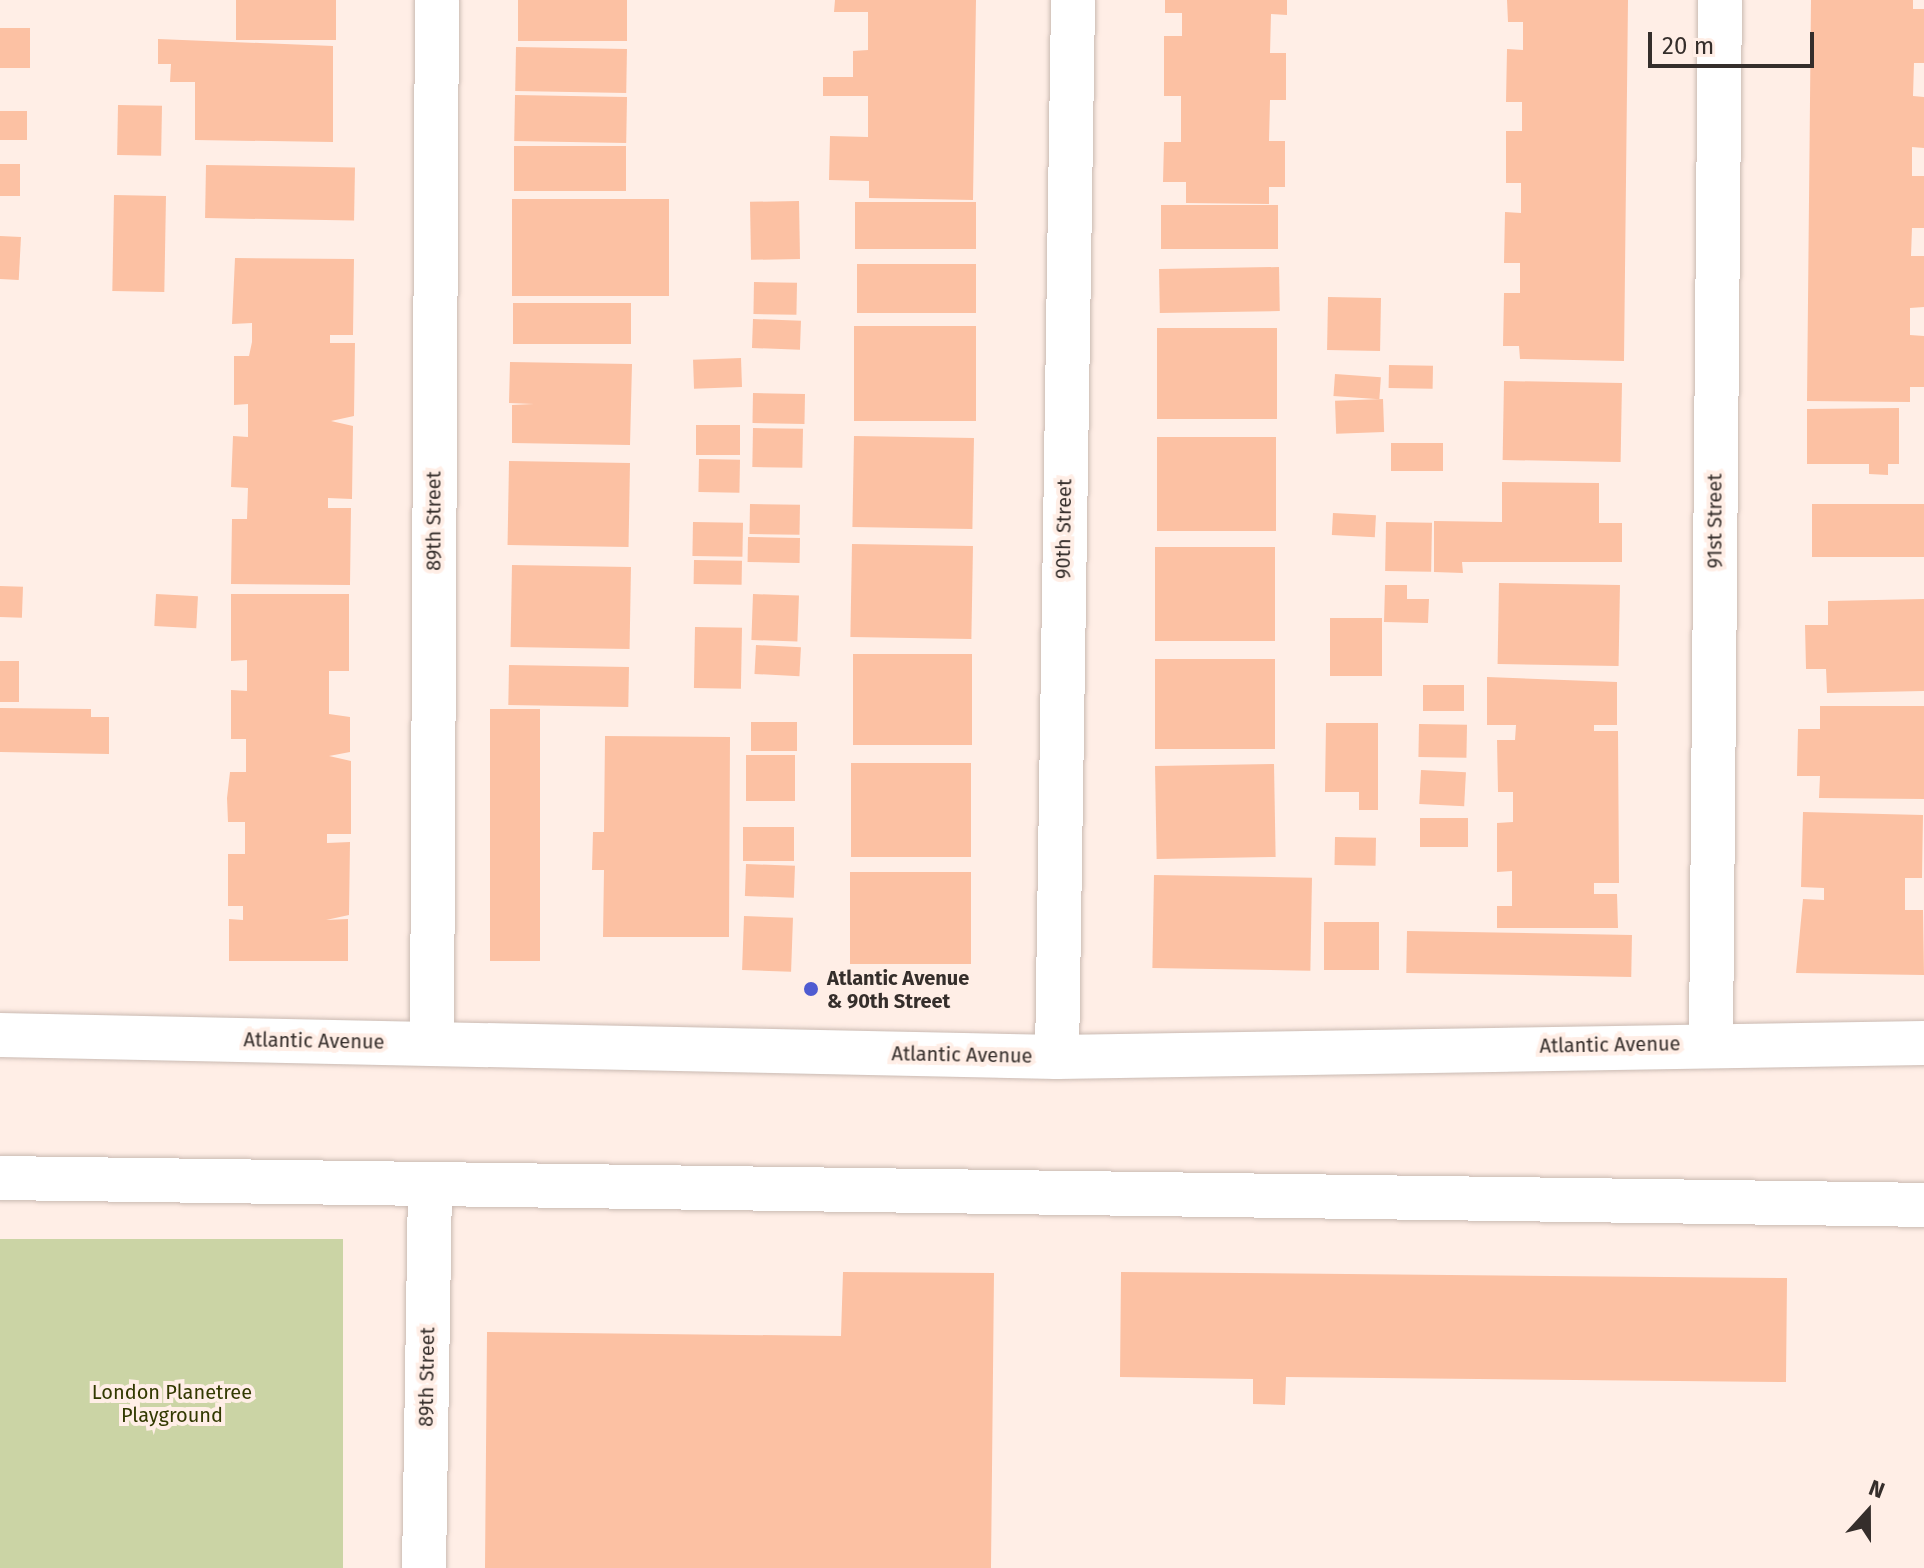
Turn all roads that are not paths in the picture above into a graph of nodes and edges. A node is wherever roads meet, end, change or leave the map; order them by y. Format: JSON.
{"nodes":[{"id":1,"x":437,"y":0,"type":"edge"},
{"id":2,"x":1073,"y":0,"type":"edge"},
{"id":3,"x":1720,"y":0,"type":"edge"},
{"id":4,"x":0,"y":1035,"type":"edge"},
{"id":5,"x":1711,"y":1042,"type":"junction"},
{"id":6,"x":432,"y":1043,"type":"junction"},
{"id":7,"x":1924,"y":1043,"type":"edge"},
{"id":8,"x":1057,"y":1057,"type":"junction"},
{"id":9,"x":0,"y":1178,"type":"edge"},
{"id":10,"x":430,"y":1187,"type":"junction"},
{"id":11,"x":1924,"y":1205,"type":"edge"},
{"id":12,"x":424,"y":1568,"type":"edge"}],
"edges":[{"from":1,"to":6,"type":"main road","name":"89th Street"},
{"from":2,"to":8,"type":"main road","name":"90th Street"},
{"from":3,"to":5,"type":"main road","name":"91st Street"},
{"from":4,"to":6,"type":"main road","name":"Atlantic Avenue"},
{"from":5,"to":7,"type":"main road","name":"Atlantic Avenue"},
{"from":5,"to":8,"type":"main road","name":"Atlantic Avenue"},
{"from":6,"to":8,"type":"main road","name":"Atlantic Avenue"},
{"from":9,"to":10,"type":"main road"},
{"from":10,"to":11,"type":"main road"},
{"from":10,"to":12,"type":"main road","name":"89th Street"}]}
